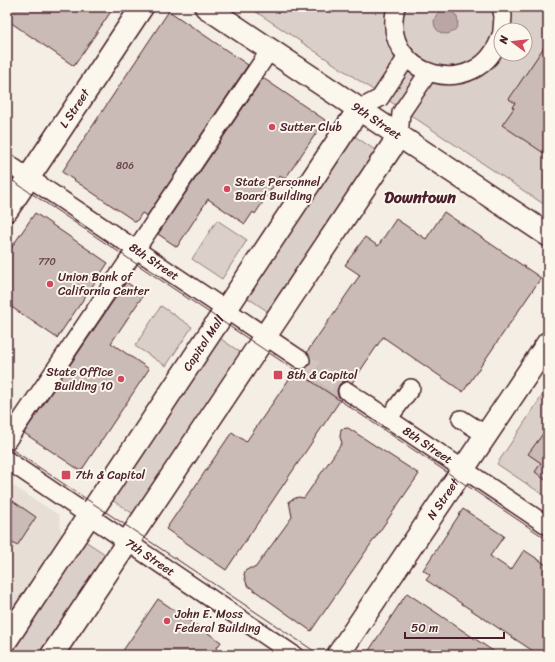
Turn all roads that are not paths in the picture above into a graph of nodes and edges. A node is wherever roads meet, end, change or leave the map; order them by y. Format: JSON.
{"nodes":[{"id":1,"x":142,"y":7,"type":"edge"},
{"id":2,"x":206,"y":7,"type":"edge"},
{"id":3,"x":396,"y":7,"type":"edge"},
{"id":4,"x":501,"y":7,"type":"edge"},
{"id":5,"x":502,"y":22,"type":"edge"},
{"id":6,"x":270,"y":50,"type":"junction"},
{"id":7,"x":493,"y":54,"type":"edge"},
{"id":8,"x":407,"y":58,"type":"junction"},
{"id":9,"x":428,"y":73,"type":"junction"},
{"id":10,"x":359,"y":109,"type":"junction"},
{"id":11,"x":399,"y":136,"type":"junction"},
{"id":12,"x":7,"y":163,"type":"edge"},
{"id":13,"x":29,"y":177,"type":"junction"},
{"id":14,"x":7,"y":210,"type":"edge"},
{"id":15,"x":548,"y":235,"type":"edge"},
{"id":16,"x":136,"y":249,"type":"junction"},
{"id":17,"x":226,"y":310,"type":"junction"},
{"id":18,"x":266,"y":336,"type":"junction"},
{"id":19,"x":548,"y":343,"type":"edge"},
{"id":20,"x":302,"y":360,"type":"tunnel mouth"},
{"id":21,"x":411,"y":388,"type":"dead end"},
{"id":22,"x":347,"y":391,"type":"tunnel mouth"},
{"id":23,"x":388,"y":419,"type":"junction"},
{"id":24,"x":461,"y":419,"type":"dead end"},
{"id":25,"x":486,"y":435,"type":"junction"},
{"id":26,"x":7,"y":441,"type":"edge"},
{"id":27,"x":7,"y":460,"type":"edge"},
{"id":28,"x":463,"y":469,"type":"junction"},
{"id":29,"x":89,"y":515,"type":"junction"},
{"id":30,"x":548,"y":526,"type":"edge"},
{"id":31,"x":128,"y":541,"type":"junction"},
{"id":32,"x":7,"y":638,"type":"edge"},
{"id":33,"x":52,"y":655,"type":"edge"},
{"id":34,"x":294,"y":655,"type":"edge"},
{"id":35,"x":338,"y":655,"type":"edge"}],
"edges":[{"from":1,"to":13,"type":"main road","name":"L Street"},
{"from":2,"to":6,"type":"main road","name":"9th Street"},
{"from":3,"to":8,"type":"street"},
{"from":4,"to":5,"type":"street"},
{"from":6,"to":10,"type":"main road","name":"9th Street"},
{"from":6,"to":16,"type":"street"},
{"from":7,"to":9,"type":"street"},
{"from":8,"to":9,"type":"street"},
{"from":8,"to":10,"type":"street","name":"Capitol Mall"},
{"from":9,"to":11,"type":"street"},
{"from":10,"to":11,"type":"main road","name":"9th Street"},
{"from":10,"to":17,"type":"main road","name":"Capitol Mall"},
{"from":11,"to":15,"type":"main road","name":"9th Street"},
{"from":11,"to":18,"type":"main road"},
{"from":12,"to":13,"type":"street","name":"8th Street"},
{"from":13,"to":14,"type":"main road","name":"L Street"},
{"from":13,"to":16,"type":"street","name":"8th Street"},
{"from":16,"to":17,"type":"street","name":"8th Street"},
{"from":16,"to":26,"type":"street"},
{"from":17,"to":18,"type":"street","name":"8th Street"},
{"from":17,"to":29,"type":"main road","name":"Capitol Mall"},
{"from":18,"to":20,"type":"street","name":"8th Street"},
{"from":18,"to":31,"type":"main road"},
{"from":19,"to":25,"type":"main road","name":"N Street"},
{"from":21,"to":23,"type":"street"},
{"from":22,"to":23,"type":"street","name":"8th Street"},
{"from":23,"to":28,"type":"street","name":"8th Street"},
{"from":24,"to":25,"type":"street"},
{"from":25,"to":28,"type":"main road","name":"N Street"},
{"from":27,"to":29,"type":"street","name":"7th Street"},
{"from":28,"to":30,"type":"street","name":"8th Street"},
{"from":28,"to":35,"type":"main road","name":"N Street"},
{"from":29,"to":31,"type":"street","name":"7th Street"},
{"from":29,"to":32,"type":"main road","name":"Capitol Mall"},
{"from":31,"to":33,"type":"main road"},
{"from":31,"to":34,"type":"street","name":"7th Street"}]}
